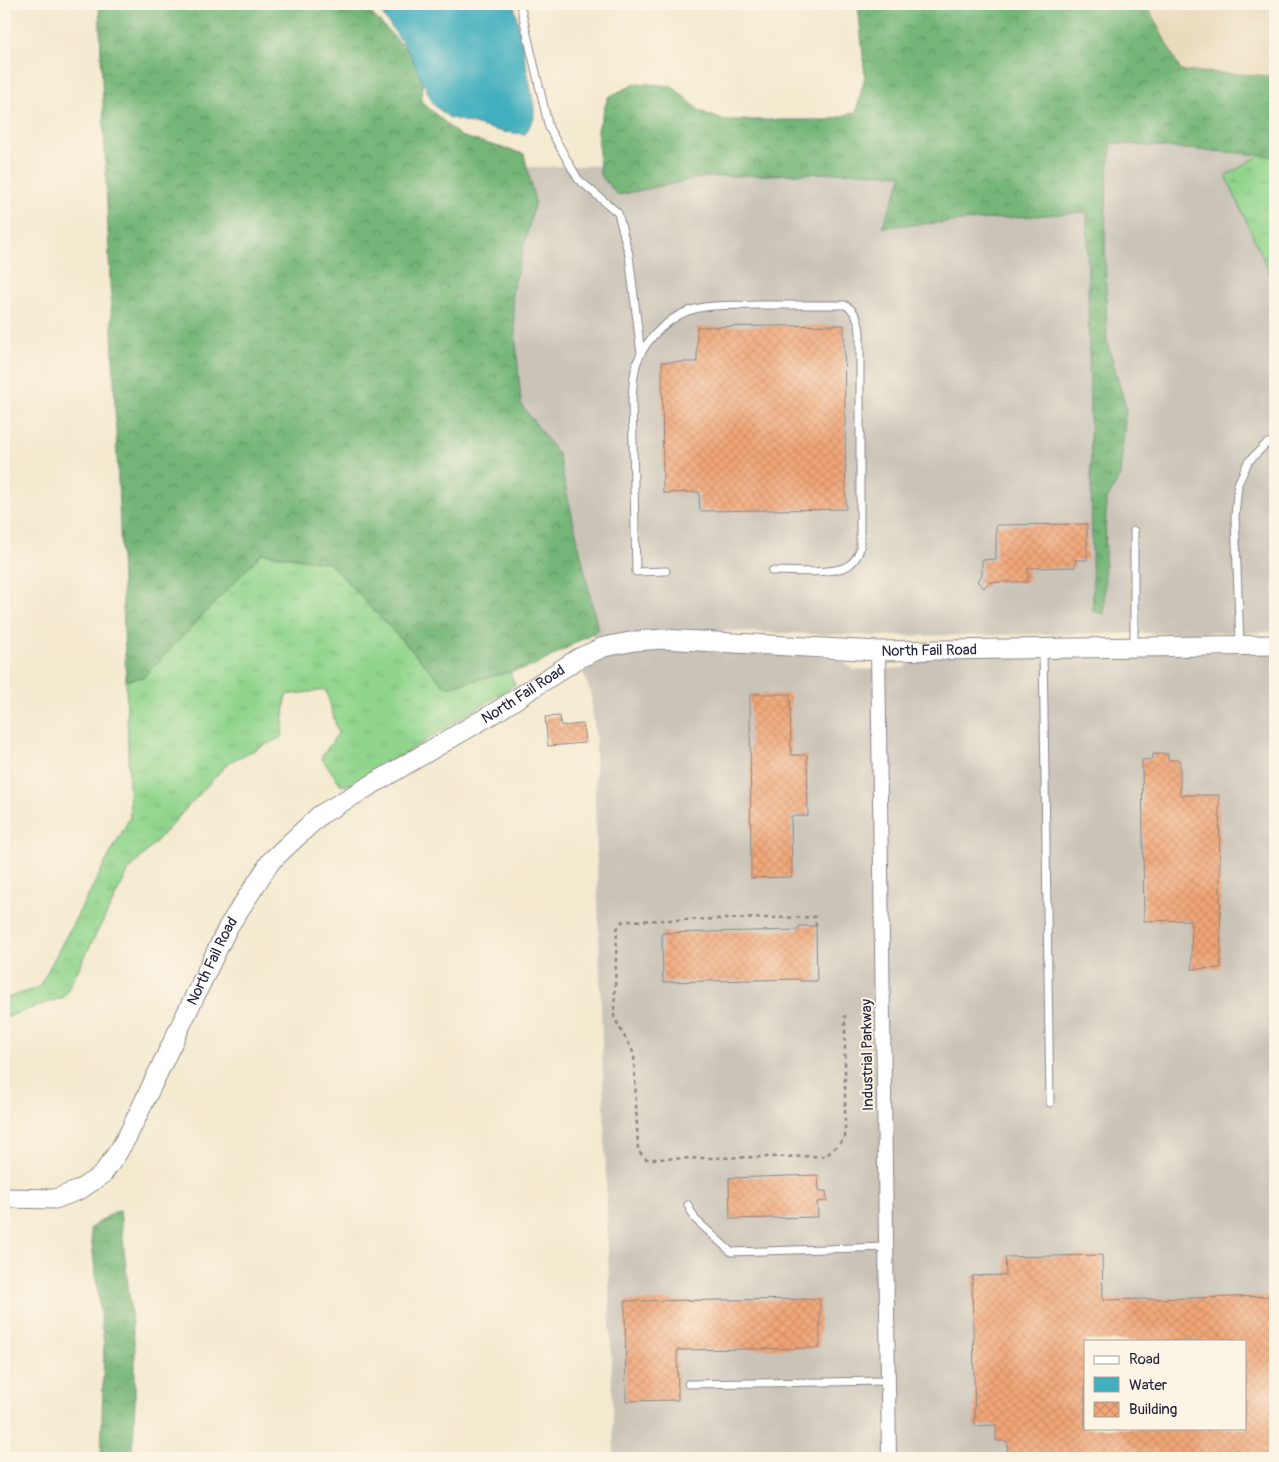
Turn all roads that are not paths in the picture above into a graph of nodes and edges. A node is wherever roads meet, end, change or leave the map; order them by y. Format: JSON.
{"nodes":[{"id":1,"x":520,"y":4,"type":"edge"},
{"id":2,"x":641,"y":354,"type":"junction"},
{"id":3,"x":1275,"y":440,"type":"edge"},
{"id":4,"x":1134,"y":531,"type":"dead end"},
{"id":5,"x":772,"y":571,"type":"dead end"},
{"id":6,"x":666,"y":572,"type":"dead end"},
{"id":7,"x":1275,"y":644,"type":"edge"},
{"id":8,"x":1240,"y":645,"type":"junction"},
{"id":9,"x":1134,"y":647,"type":"junction"},
{"id":10,"x":1043,"y":648,"type":"junction"},
{"id":11,"x":878,"y":651,"type":"junction"},
{"id":12,"x":1050,"y":1103,"type":"dead end"},
{"id":13,"x":4,"y":1198,"type":"edge"},
{"id":14,"x":688,"y":1205,"type":"dead end"},
{"id":15,"x":886,"y":1247,"type":"junction"},
{"id":16,"x":888,"y":1381,"type":"junction"},
{"id":17,"x":688,"y":1384,"type":"dead end"},
{"id":18,"x":889,"y":1458,"type":"edge"}],
"edges":[{"from":1,"to":2,"type":"lane"},
{"from":2,"to":5,"type":"lane"},
{"from":2,"to":6,"type":"lane"},
{"from":3,"to":8,"type":"lane"},
{"from":4,"to":9,"type":"lane"},
{"from":7,"to":8,"type":"street","name":"North Fail Road"},
{"from":8,"to":9,"type":"street","name":"North Fail Road"},
{"from":9,"to":10,"type":"street","name":"North Fail Road"},
{"from":10,"to":11,"type":"street","name":"North Fail Road"},
{"from":10,"to":12,"type":"lane"},
{"from":11,"to":13,"type":"street","name":"North Fail Road"},
{"from":11,"to":15,"type":"street","name":"Industrial Parkway"},
{"from":14,"to":15,"type":"lane"},
{"from":15,"to":16,"type":"street","name":"Industrial Parkway"},
{"from":16,"to":17,"type":"lane"},
{"from":16,"to":18,"type":"street","name":"Industrial Parkway"}]}
